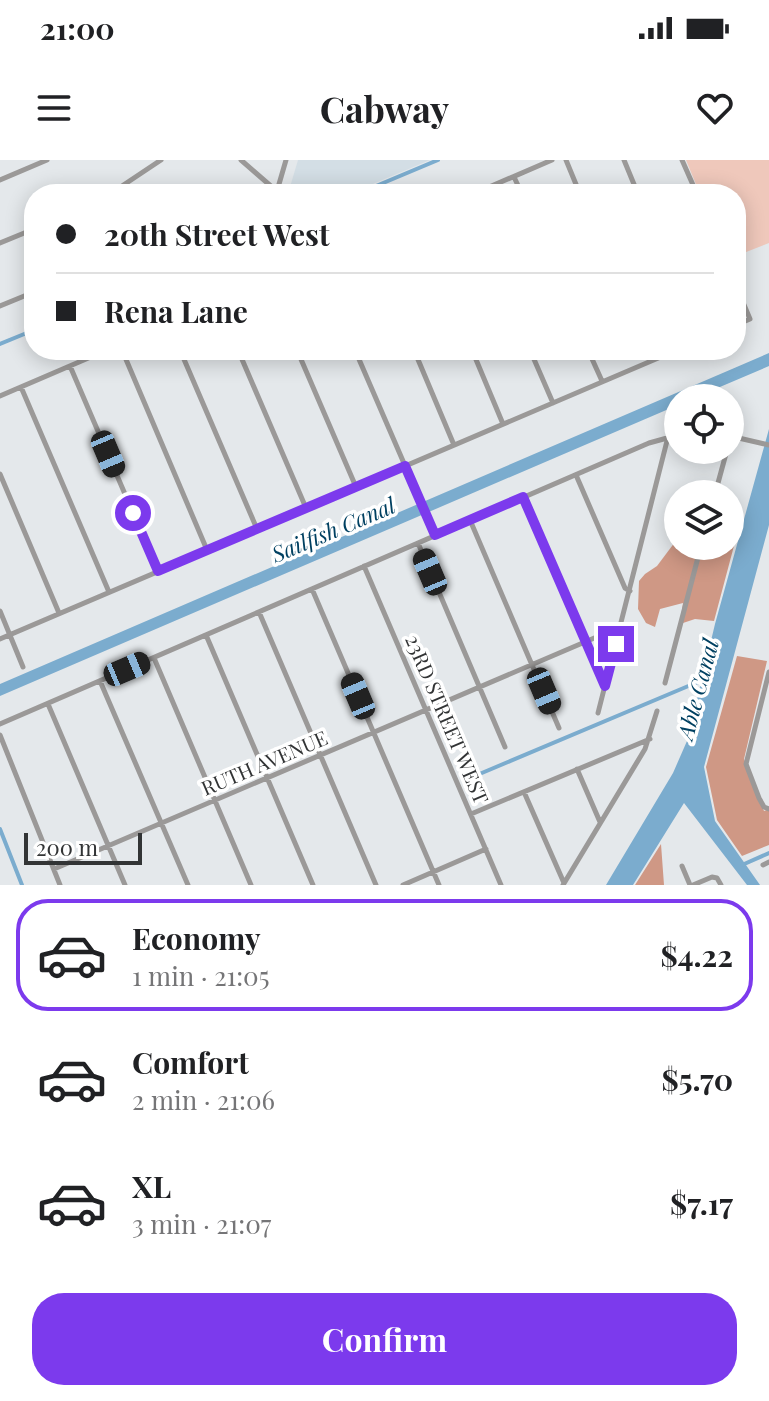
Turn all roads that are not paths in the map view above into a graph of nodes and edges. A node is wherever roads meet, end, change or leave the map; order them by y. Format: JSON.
{"nodes":[{"id":1,"x":47,"y":160,"type":"edge"},
{"id":2,"x":161,"y":160,"type":"edge"},
{"id":3,"x":241,"y":160,"type":"edge"},
{"id":4,"x":286,"y":160,"type":"edge"},
{"id":5,"x":552,"y":160,"type":"edge"},
{"id":6,"x":566,"y":160,"type":"edge"},
{"id":7,"x":624,"y":160,"type":"edge"},
{"id":8,"x":682,"y":160,"type":"edge"},
{"id":9,"x":514,"y":176,"type":"junction"},
{"id":10,"x":0,"y":180,"type":"edge"},
{"id":11,"x":125,"y":184,"type":"edge"},
{"id":12,"x":269,"y":184,"type":"edge"},
{"id":13,"x":279,"y":184,"type":"edge"},
{"id":14,"x":496,"y":184,"type":"edge"},
{"id":15,"x":518,"y":184,"type":"edge"},
{"id":16,"x":576,"y":184,"type":"edge"},
{"id":17,"x":634,"y":184,"type":"edge"},
{"id":18,"x":693,"y":184,"type":"edge"},
{"id":19,"x":24,"y":233,"type":"edge"},
{"id":20,"x":0,"y":243,"type":"edge"},
{"id":21,"x":24,"y":296,"type":"edge"},
{"id":22,"x":0,"y":306,"type":"edge"},
{"id":23,"x":84,"y":360,"type":"edge"},
{"id":24,"x":126,"y":360,"type":"edge"},
{"id":25,"x":184,"y":360,"type":"edge"},
{"id":26,"x":242,"y":360,"type":"edge"},
{"id":27,"x":301,"y":360,"type":"edge"},
{"id":28,"x":359,"y":360,"type":"edge"},
{"id":29,"x":418,"y":360,"type":"edge"},
{"id":30,"x":476,"y":360,"type":"edge"},
{"id":31,"x":534,"y":360,"type":"edge"},
{"id":32,"x":593,"y":360,"type":"edge"},
{"id":33,"x":651,"y":361,"type":"edge"},
{"id":34,"x":70,"y":366,"type":"junction"},
{"id":35,"x":602,"y":381,"type":"junction"},
{"id":36,"x":21,"y":387,"type":"junction"},
{"id":37,"x":0,"y":396,"type":"edge"},
{"id":38,"x":553,"y":403,"type":"junction"},
{"id":39,"x":503,"y":424,"type":"junction"},
{"id":40,"x":664,"y":439,"type":"edge"},
{"id":41,"x":744,"y":440,"type":"edge"},
{"id":42,"x":454,"y":445,"type":"junction"},
{"id":43,"x":766,"y":445,"type":"edge"},
{"id":44,"x":664,"y":453,"type":"edge"},
{"id":45,"x":405,"y":466,"type":"junction"},
{"id":46,"x":0,"y":474,"type":"edge"},
{"id":47,"x":576,"y":475,"type":"junction"},
{"id":48,"x":356,"y":487,"type":"junction"},
{"id":49,"x":523,"y":497,"type":"junction"},
{"id":50,"x":306,"y":508,"type":"junction"},
{"id":51,"x":470,"y":520,"type":"junction"},
{"id":52,"x":257,"y":529,"type":"junction"},
{"id":53,"x":435,"y":535,"type":"junction"},
{"id":54,"x":418,"y":543,"type":"junction"},
{"id":55,"x":207,"y":550,"type":"junction"},
{"id":56,"x":697,"y":560,"type":"edge"},
{"id":57,"x":364,"y":566,"type":"junction"},
{"id":58,"x":158,"y":571,"type":"junction"},
{"id":59,"x":312,"y":589,"type":"junction"},
{"id":60,"x":630,"y":591,"type":"junction"},
{"id":61,"x":109,"y":592,"type":"junction"},
{"id":62,"x":0,"y":611,"type":"edge"},
{"id":63,"x":259,"y":612,"type":"junction"},
{"id":64,"x":59,"y":613,"type":"junction"},
{"id":65,"x":620,"y":627,"type":"junction"},
{"id":66,"x":10,"y":634,"type":"junction"},
{"id":67,"x":206,"y":635,"type":"junction"},
{"id":68,"x":0,"y":639,"type":"edge"},
{"id":69,"x":585,"y":642,"type":"junction"},
{"id":70,"x":154,"y":658,"type":"junction"},
{"id":71,"x":532,"y":664,"type":"junction"},
{"id":72,"x":23,"y":667,"type":"dead end"},
{"id":73,"x":769,"y":672,"type":"edge"},
{"id":74,"x":100,"y":681,"type":"junction"},
{"id":75,"x":665,"y":683,"type":"dead end"},
{"id":76,"x":605,"y":686,"type":"junction"},
{"id":77,"x":479,"y":687,"type":"junction"},
{"id":78,"x":48,"y":704,"type":"junction"},
{"id":79,"x":426,"y":710,"type":"junction"},
{"id":80,"x":657,"y":711,"type":"dead end"},
{"id":81,"x":598,"y":713,"type":"dead end"},
{"id":82,"x":0,"y":724,"type":"edge"},
{"id":83,"x":559,"y":728,"type":"dead end"},
{"id":84,"x":373,"y":732,"type":"junction"},
{"id":85,"x":0,"y":735,"type":"edge"},
{"id":86,"x":650,"y":739,"type":"junction"},
{"id":87,"x":505,"y":747,"type":"dead end"},
{"id":88,"x":320,"y":755,"type":"junction"},
{"id":89,"x":577,"y":769,"type":"junction"},
{"id":90,"x":267,"y":778,"type":"junction"},
{"id":91,"x":524,"y":792,"type":"junction"},
{"id":92,"x":214,"y":800,"type":"junction"},
{"id":93,"x":766,"y":808,"type":"edge"},
{"id":94,"x":471,"y":814,"type":"junction"},
{"id":95,"x":161,"y":823,"type":"junction"},
{"id":96,"x":600,"y":823,"type":"junction"},
{"id":97,"x":109,"y":846,"type":"junction"},
{"id":98,"x":486,"y":849,"type":"junction"},
{"id":99,"x":682,"y":866,"type":"dead end"},
{"id":100,"x":54,"y":869,"type":"junction"},
{"id":101,"x":433,"y":872,"type":"junction"},
{"id":102,"x":564,"y":884,"type":"edge"},
{"id":103,"x":60,"y":885,"type":"edge"},
{"id":104,"x":125,"y":885,"type":"edge"},
{"id":105,"x":188,"y":885,"type":"edge"},
{"id":106,"x":251,"y":885,"type":"edge"},
{"id":107,"x":313,"y":885,"type":"edge"},
{"id":108,"x":376,"y":885,"type":"edge"},
{"id":109,"x":403,"y":885,"type":"edge"},
{"id":110,"x":439,"y":885,"type":"edge"},
{"id":111,"x":501,"y":885,"type":"edge"},
{"id":112,"x":691,"y":885,"type":"edge"},
{"id":113,"x":721,"y":885,"type":"edge"}],
"edges":[{"from":1,"to":10,"type":"street"},
{"from":2,"to":11,"type":"street"},
{"from":3,"to":12,"type":"street"},
{"from":4,"to":13,"type":"street"},
{"from":5,"to":9,"type":"street"},
{"from":6,"to":16,"type":"street"},
{"from":7,"to":17,"type":"street"},
{"from":8,"to":18,"type":"street"},
{"from":9,"to":14,"type":"street"},
{"from":9,"to":15,"type":"street"},
{"from":19,"to":20,"type":"street"},
{"from":21,"to":22,"type":"street"},
{"from":23,"to":34,"type":"street"},
{"from":24,"to":55,"type":"street"},
{"from":25,"to":52,"type":"street"},
{"from":26,"to":50,"type":"street"},
{"from":27,"to":48,"type":"street"},
{"from":28,"to":45,"type":"street"},
{"from":29,"to":42,"type":"street"},
{"from":30,"to":39,"type":"street"},
{"from":31,"to":38,"type":"street"},
{"from":32,"to":35,"type":"street"},
{"from":33,"to":35,"type":"street"},
{"from":34,"to":36,"type":"street"},
{"from":34,"to":58,"type":"street"},
{"from":35,"to":38,"type":"street"},
{"from":36,"to":37,"type":"street"},
{"from":36,"to":61,"type":"street"},
{"from":38,"to":39,"type":"street"},
{"from":39,"to":42,"type":"street"},
{"from":40,"to":47,"type":"street"},
{"from":41,"to":43,"type":"street"},
{"from":42,"to":45,"type":"street"},
{"from":44,"to":60,"type":"street"},
{"from":45,"to":48,"type":"street"},
{"from":45,"to":53,"type":"street"},
{"from":46,"to":64,"type":"street"},
{"from":47,"to":49,"type":"street"},
{"from":47,"to":60,"type":"street"},
{"from":48,"to":50,"type":"street"},
{"from":49,"to":51,"type":"street"},
{"from":49,"to":69,"type":"street"},
{"from":50,"to":52,"type":"street"},
{"from":51,"to":53,"type":"street"},
{"from":51,"to":71,"type":"street"},
{"from":52,"to":55,"type":"street"},
{"from":53,"to":54,"type":"street"},
{"from":54,"to":57,"type":"street"},
{"from":54,"to":77,"type":"street"},
{"from":55,"to":58,"type":"street"},
{"from":56,"to":75,"type":"street"},
{"from":57,"to":59,"type":"street"},
{"from":57,"to":79,"type":"street","name":"23RD STREET WEST"},
{"from":58,"to":61,"type":"street"},
{"from":59,"to":63,"type":"street"},
{"from":59,"to":84,"type":"street"},
{"from":60,"to":65,"type":"street"},
{"from":61,"to":64,"type":"street"},
{"from":62,"to":66,"type":"street"},
{"from":63,"to":67,"type":"street"},
{"from":63,"to":88,"type":"street"},
{"from":64,"to":66,"type":"street"},
{"from":65,"to":69,"type":"street","name":"RUTH AVENUE"},
{"from":65,"to":76,"type":"street"},
{"from":66,"to":68,"type":"street"},
{"from":66,"to":72,"type":"street"},
{"from":67,"to":70,"type":"street"},
{"from":67,"to":90,"type":"street"},
{"from":69,"to":71,"type":"street","name":"RUTH AVENUE"},
{"from":69,"to":76,"type":"street"},
{"from":70,"to":74,"type":"street"},
{"from":70,"to":92,"type":"street"},
{"from":71,"to":77,"type":"street","name":"RUTH AVENUE"},
{"from":71,"to":83,"type":"street"},
{"from":73,"to":93,"type":"street"},
{"from":74,"to":78,"type":"street"},
{"from":74,"to":95,"type":"street"},
{"from":76,"to":81,"type":"street"},
{"from":77,"to":79,"type":"street","name":"RUTH AVENUE"},
{"from":77,"to":87,"type":"street"},
{"from":78,"to":82,"type":"street"},
{"from":78,"to":97,"type":"street"},
{"from":79,"to":84,"type":"street","name":"RUTH AVENUE"},
{"from":79,"to":94,"type":"street","name":"23RD STREET WEST"},
{"from":80,"to":86,"type":"street"},
{"from":84,"to":88,"type":"street","name":"RUTH AVENUE"},
{"from":84,"to":101,"type":"street"},
{"from":85,"to":100,"type":"street"},
{"from":86,"to":89,"type":"street"},
{"from":86,"to":96,"type":"street"},
{"from":88,"to":90,"type":"street","name":"RUTH AVENUE"},
{"from":88,"to":108,"type":"street"},
{"from":89,"to":91,"type":"street"},
{"from":89,"to":96,"type":"street"},
{"from":90,"to":92,"type":"street","name":"RUTH AVENUE"},
{"from":90,"to":107,"type":"street"},
{"from":91,"to":94,"type":"street"},
{"from":91,"to":102,"type":"street"},
{"from":92,"to":95,"type":"street","name":"RUTH AVENUE"},
{"from":92,"to":106,"type":"street"},
{"from":94,"to":98,"type":"street","name":"23RD STREET WEST"},
{"from":95,"to":97,"type":"street","name":"RUTH AVENUE"},
{"from":95,"to":105,"type":"street"},
{"from":96,"to":102,"type":"street"},
{"from":97,"to":100,"type":"street","name":"RUTH AVENUE"},
{"from":97,"to":104,"type":"street"},
{"from":98,"to":101,"type":"street"},
{"from":98,"to":111,"type":"street","name":"23RD STREET WEST"},
{"from":99,"to":112,"type":"street"},
{"from":100,"to":103,"type":"street"},
{"from":101,"to":109,"type":"street"},
{"from":101,"to":110,"type":"street"},
{"from":112,"to":113,"type":"street"}]}
